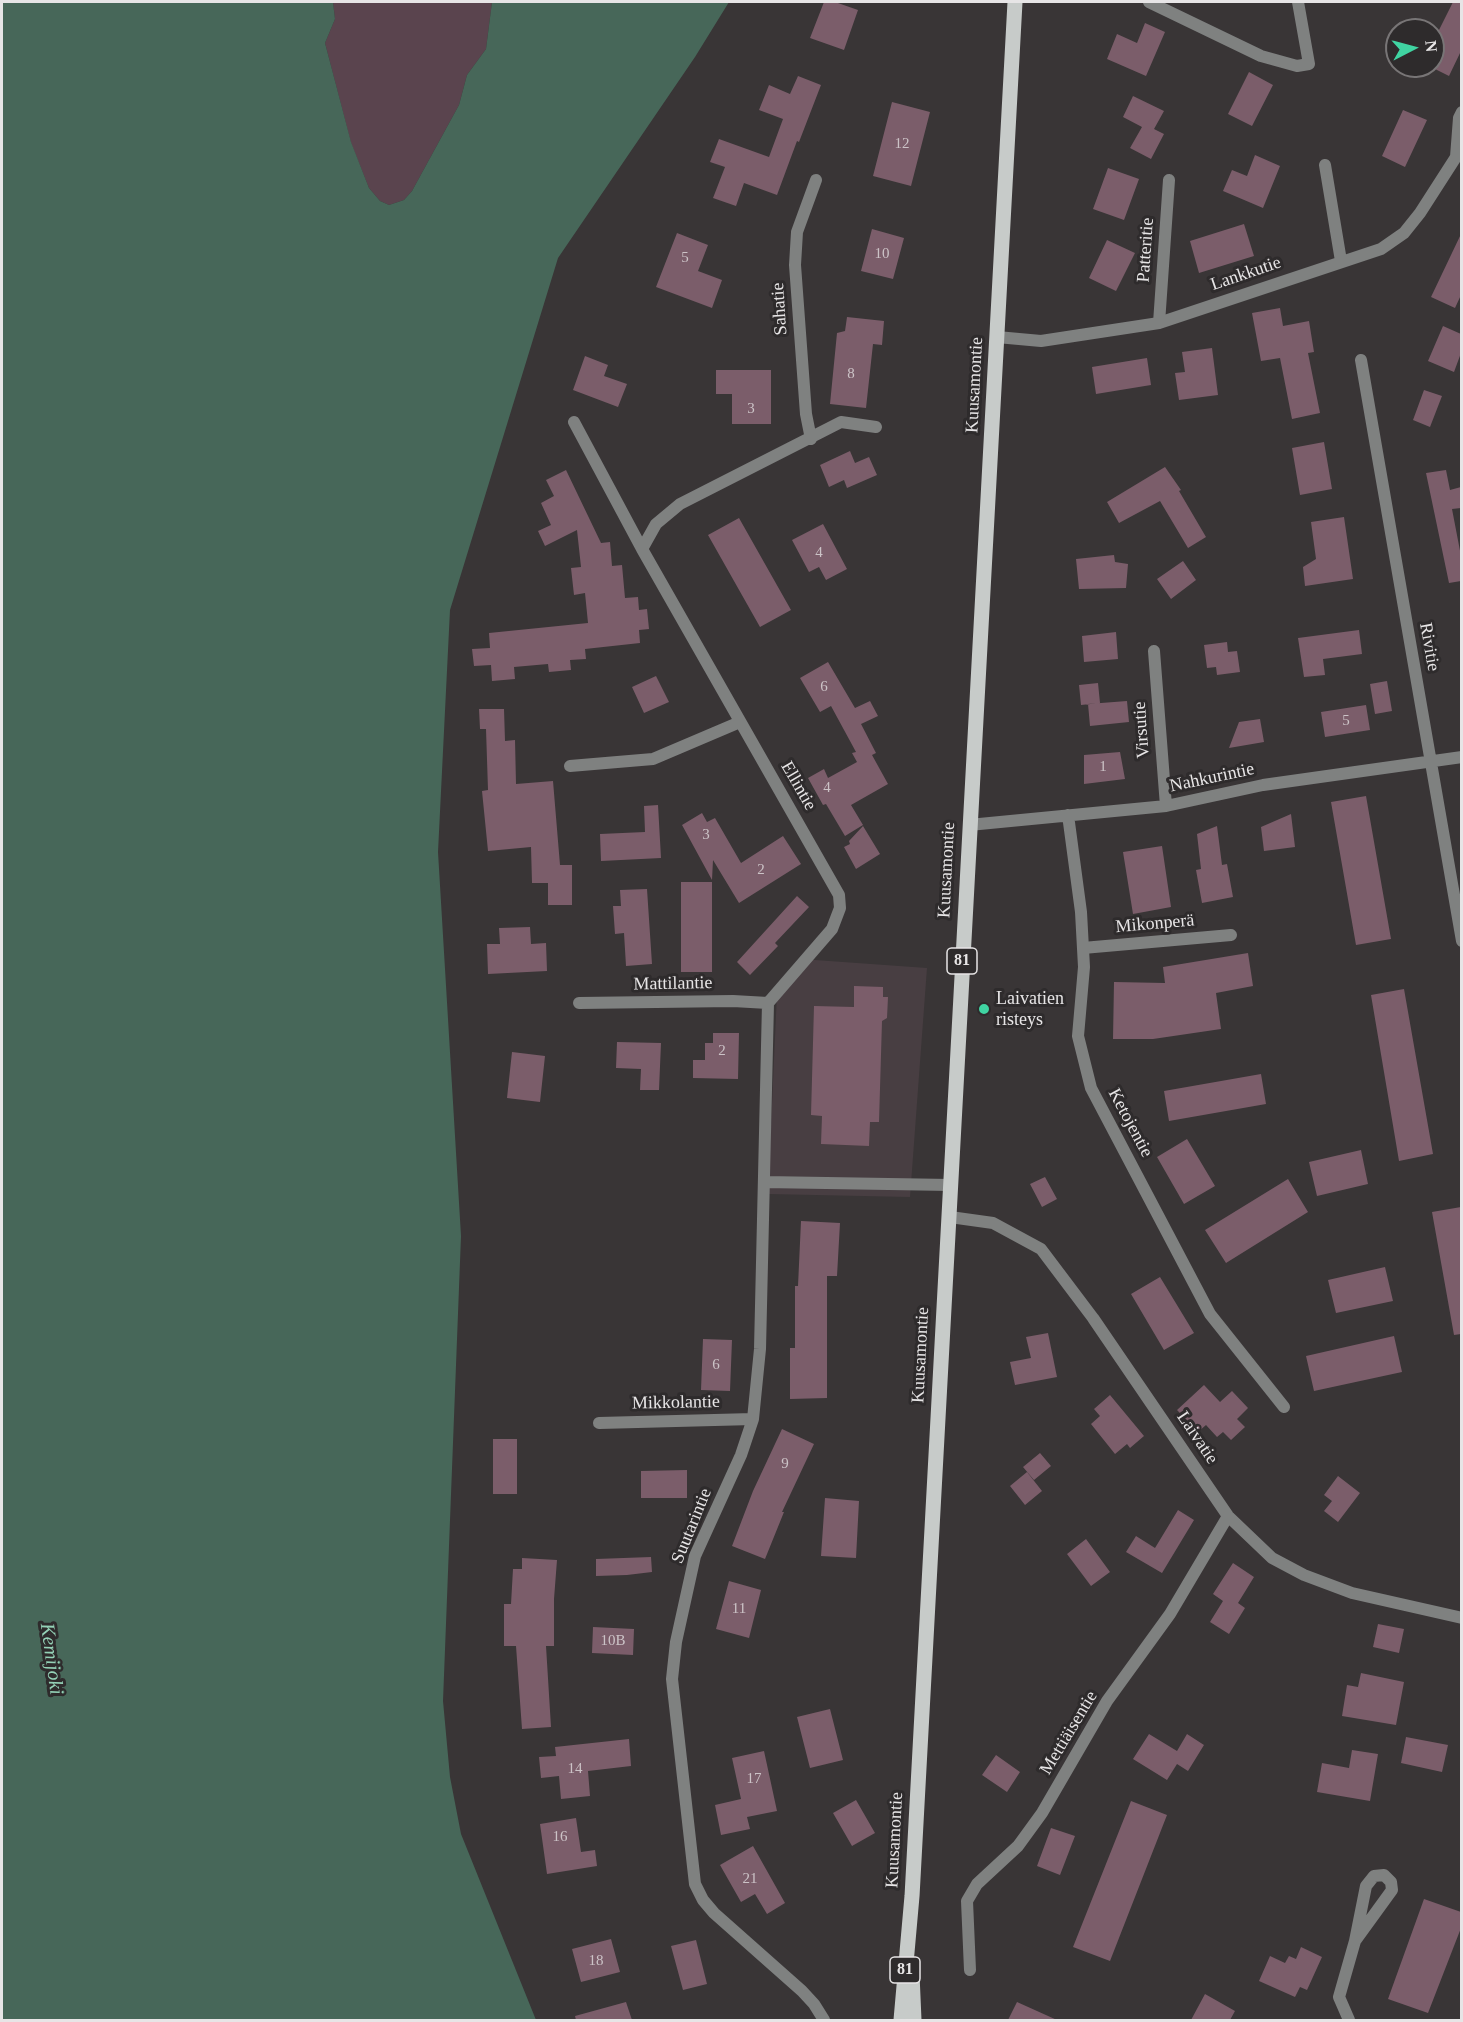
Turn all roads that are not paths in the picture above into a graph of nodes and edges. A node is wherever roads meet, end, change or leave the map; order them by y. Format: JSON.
{"nodes":[{"id":1,"x":1015,"y":2,"type":"edge"},
{"id":2,"x":1149,"y":2,"type":"edge"},
{"id":3,"x":1298,"y":2,"type":"edge"},
{"id":4,"x":1461,"y":112,"type":"edge"},
{"id":5,"x":1459,"y":157,"type":"edge"},
{"id":6,"x":1325,"y":165,"type":"dead end"},
{"id":7,"x":816,"y":180,"type":"dead end"},
{"id":8,"x":1169,"y":180,"type":"dead end"},
{"id":9,"x":1341,"y":261,"type":"junction"},
{"id":10,"x":1159,"y":323,"type":"junction"},
{"id":11,"x":997,"y":337,"type":"junction"},
{"id":12,"x":1361,"y":360,"type":"dead end"},
{"id":13,"x":574,"y":422,"type":"dead end"},
{"id":14,"x":876,"y":428,"type":"dead end"},
{"id":15,"x":811,"y":439,"type":"junction"},
{"id":16,"x":642,"y":549,"type":"junction"},
{"id":17,"x":1154,"y":651,"type":"dead end"},
{"id":18,"x":740,"y":722,"type":"junction"},
{"id":19,"x":1461,"y":757,"type":"edge"},
{"id":20,"x":1431,"y":761,"type":"junction"},
{"id":21,"x":570,"y":766,"type":"dead end"},
{"id":22,"x":1166,"y":806,"type":"junction"},
{"id":23,"x":1068,"y":815,"type":"junction"},
{"id":24,"x":969,"y":825,"type":"junction"},
{"id":25,"x":1231,"y":935,"type":"dead end"},
{"id":26,"x":1461,"y":941,"type":"edge"},
{"id":27,"x":1083,"y":948,"type":"junction"},
{"id":28,"x":579,"y":1003,"type":"dead end"},
{"id":29,"x":768,"y":1003,"type":"junction"},
{"id":30,"x":764,"y":1182,"type":"junction"},
{"id":31,"x":951,"y":1185,"type":"junction"},
{"id":32,"x":950,"y":1217,"type":"junction"},
{"id":33,"x":1284,"y":1407,"type":"dead end"},
{"id":34,"x":753,"y":1419,"type":"junction"},
{"id":35,"x":599,"y":1423,"type":"dead end"},
{"id":36,"x":1228,"y":1516,"type":"junction"},
{"id":37,"x":1461,"y":1618,"type":"edge"},
{"id":38,"x":910,"y":1920,"type":"junction"},
{"id":39,"x":1355,"y":1941,"type":"junction"},
{"id":40,"x":970,"y":1970,"type":"dead end"},
{"id":41,"x":824,"y":2020,"type":"edge"},
{"id":42,"x":901,"y":2020,"type":"edge"},
{"id":43,"x":914,"y":2020,"type":"edge"},
{"id":44,"x":1349,"y":2020,"type":"edge"}],
"edges":[{"from":1,"to":11,"type":"main road","name":"Kuusamontie","number":"81"},
{"from":2,"to":3,"type":"street"},
{"from":4,"to":5,"type":"street"},
{"from":5,"to":9,"type":"street","name":"Lankkutie"},
{"from":6,"to":9,"type":"street"},
{"from":7,"to":15,"type":"street","name":"Sahatie"},
{"from":8,"to":10,"type":"street","name":"Patteritie"},
{"from":9,"to":10,"type":"street","name":"Lankkutie"},
{"from":10,"to":11,"type":"street","name":"Lankkutie"},
{"from":11,"to":24,"type":"main road","name":"Kuusamontie","number":"81"},
{"from":12,"to":20,"type":"street","name":"Rivitie"},
{"from":13,"to":16,"type":"street","name":"Ellintie"},
{"from":14,"to":15,"type":"street"},
{"from":15,"to":16,"type":"street"},
{"from":16,"to":18,"type":"street","name":"Ellintie"},
{"from":17,"to":22,"type":"street","name":"Virsutie"},
{"from":18,"to":21,"type":"street"},
{"from":18,"to":29,"type":"street","name":"Ellintie"},
{"from":19,"to":20,"type":"street","name":"Nahkurintie"},
{"from":20,"to":22,"type":"street","name":"Nahkurintie"},
{"from":20,"to":26,"type":"street","name":"Rivitie"},
{"from":22,"to":23,"type":"street","name":"Nahkurintie"},
{"from":23,"to":24,"type":"street","name":"Nahkurintie"},
{"from":23,"to":27,"type":"street","name":"Ketojentie"},
{"from":24,"to":31,"type":"main road","name":"Kuusamontie","number":"81"},
{"from":25,"to":27,"type":"street","name":"Mikonperä"},
{"from":27,"to":33,"type":"street","name":"Ketojentie"},
{"from":28,"to":29,"type":"street","name":"Mattilantie"},
{"from":29,"to":30,"type":"street"},
{"from":30,"to":31,"type":"street"},
{"from":30,"to":34,"type":"street","name":"Suutarintie"},
{"from":31,"to":32,"type":"main road","name":"Kuusamontie","number":"81"},
{"from":32,"to":36,"type":"street","name":"Laivatie"},
{"from":32,"to":38,"type":"main road","name":"Kuusamontie","number":"81"},
{"from":34,"to":35,"type":"street","name":"Mikkolantie"},
{"from":34,"to":41,"type":"street","name":"Suutarintie"},
{"from":36,"to":37,"type":"street","name":"Laivatie"},
{"from":36,"to":40,"type":"street","name":"Mettiäisentie"},
{"from":38,"to":42,"type":"main road","name":"Kuusamontie","number":"81"},
{"from":38,"to":43,"type":"main road","name":"Kuusamontie","number":"81"},
{"from":39,"to":39,"type":"street"},
{"from":39,"to":44,"type":"street"}]}
